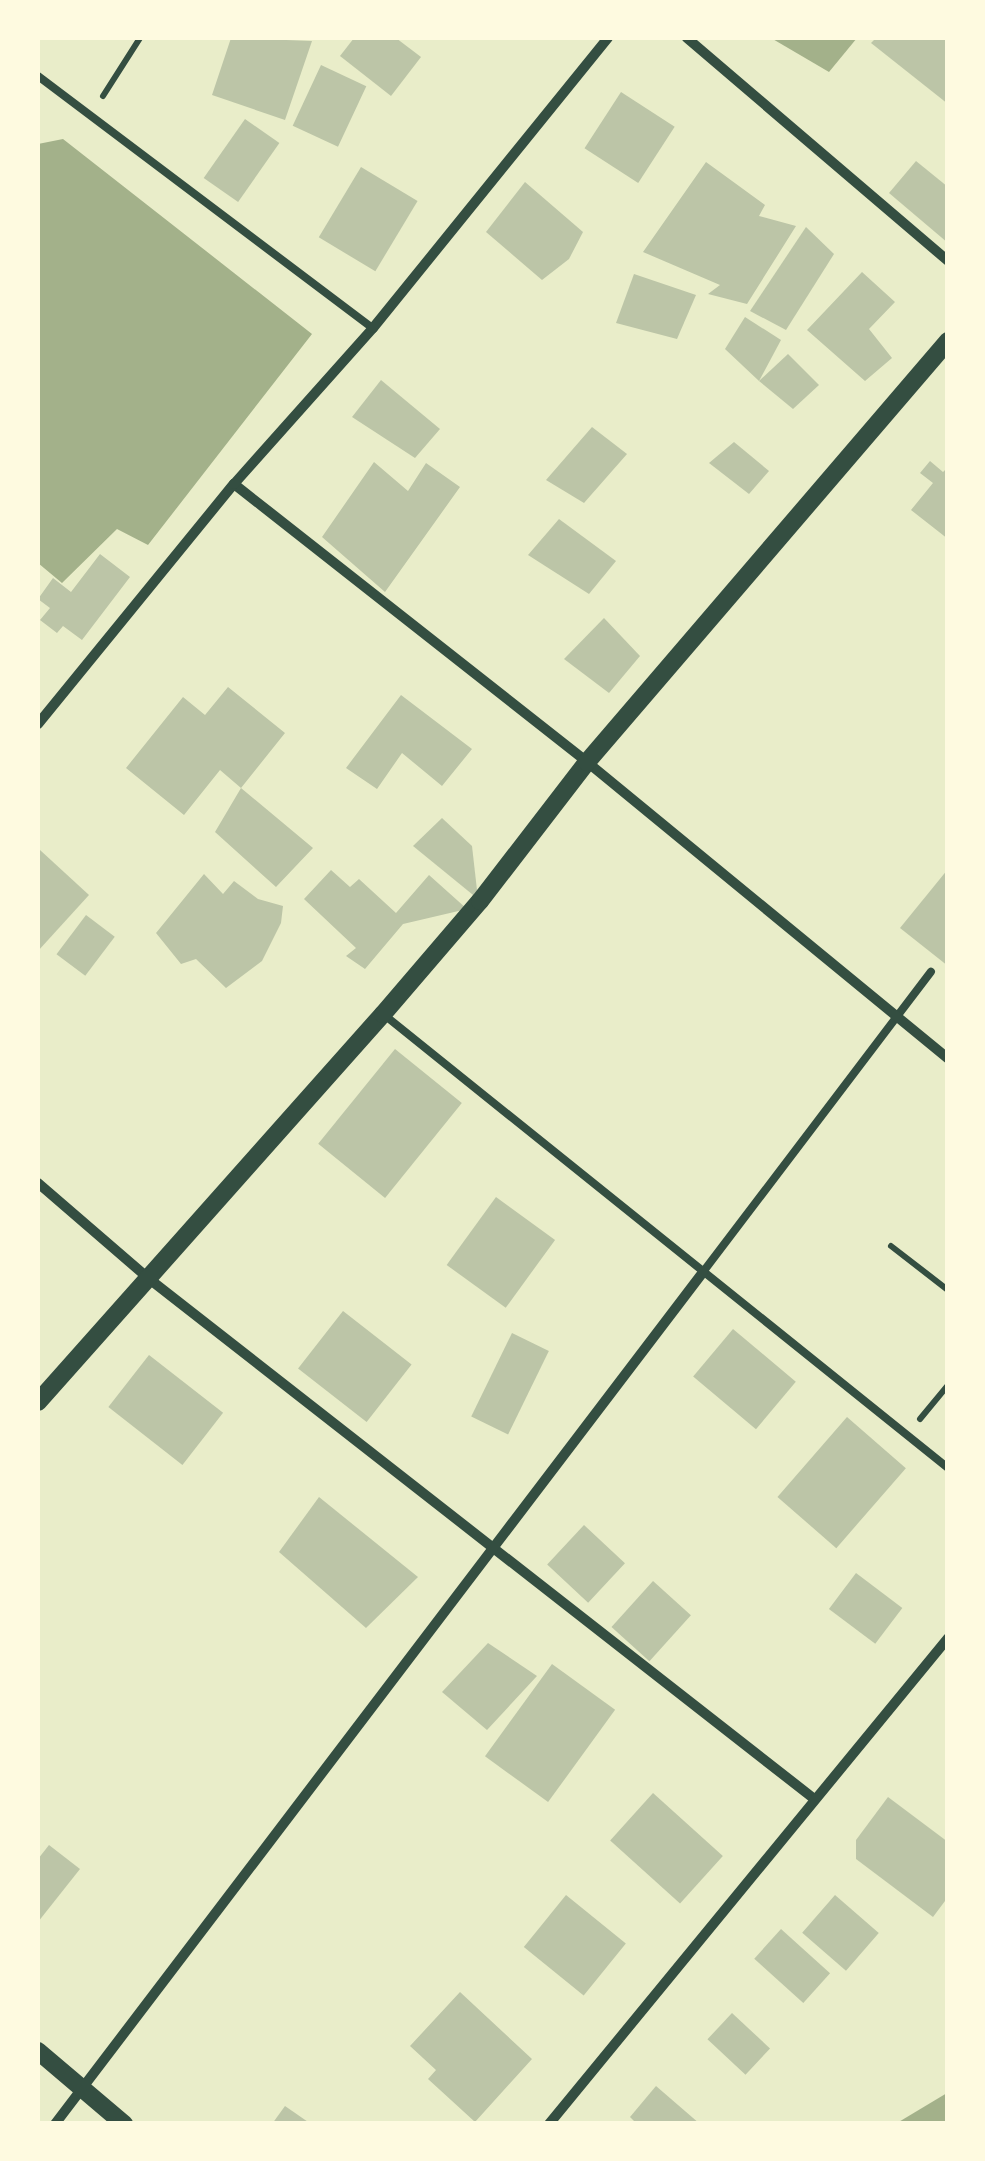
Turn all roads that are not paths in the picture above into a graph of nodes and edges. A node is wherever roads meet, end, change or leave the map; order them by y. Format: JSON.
{"nodes":[{"id":1,"x":608,"y":38,"type":"edge"},
{"id":2,"x":687,"y":38,"type":"edge"},
{"id":3,"x":38,"y":76,"type":"edge"},
{"id":4,"x":948,"y":261,"type":"edge"},
{"id":5,"x":373,"y":328,"type":"junction"},
{"id":6,"x":948,"y":341,"type":"edge"},
{"id":7,"x":234,"y":484,"type":"junction"},
{"id":8,"x":38,"y":724,"type":"edge"},
{"id":9,"x":587,"y":762,"type":"junction"},
{"id":10,"x":931,"y":972,"type":"dead end"},
{"id":11,"x":383,"y":1014,"type":"junction"},
{"id":12,"x":900,"y":1018,"type":"junction"},
{"id":13,"x":948,"y":1059,"type":"edge"},
{"id":14,"x":38,"y":1182,"type":"edge"},
{"id":15,"x":703,"y":1272,"type":"junction"},
{"id":16,"x":148,"y":1278,"type":"junction"},
{"id":17,"x":38,"y":1402,"type":"edge"},
{"id":18,"x":948,"y":1468,"type":"edge"},
{"id":19,"x":491,"y":1547,"type":"junction"},
{"id":20,"x":948,"y":1638,"type":"edge"},
{"id":21,"x":813,"y":1798,"type":"junction"},
{"id":22,"x":38,"y":2052,"type":"edge"},
{"id":23,"x":80,"y":2090,"type":"junction"},
{"id":24,"x":55,"y":2124,"type":"edge"},
{"id":25,"x":124,"y":2124,"type":"edge"},
{"id":26,"x":548,"y":2124,"type":"edge"}],
"edges":[{"from":1,"to":5,"type":"street"},
{"from":2,"to":4,"type":"street"},
{"from":3,"to":5,"type":"lane"},
{"from":5,"to":7,"type":"street"},
{"from":6,"to":9,"type":"street"},
{"from":7,"to":8,"type":"street"},
{"from":7,"to":9,"type":"street"},
{"from":9,"to":11,"type":"street"},
{"from":9,"to":12,"type":"street"},
{"from":10,"to":12,"type":"lane"},
{"from":11,"to":15,"type":"lane"},
{"from":11,"to":16,"type":"street"},
{"from":12,"to":13,"type":"street"},
{"from":12,"to":15,"type":"lane"},
{"from":14,"to":16,"type":"street"},
{"from":15,"to":18,"type":"lane"},
{"from":15,"to":19,"type":"street"},
{"from":16,"to":17,"type":"street"},
{"from":16,"to":19,"type":"street"},
{"from":19,"to":21,"type":"street"},
{"from":19,"to":23,"type":"street"},
{"from":20,"to":21,"type":"street"},
{"from":21,"to":26,"type":"street"},
{"from":22,"to":23,"type":"street"},
{"from":23,"to":24,"type":"street"},
{"from":23,"to":25,"type":"street"}]}
